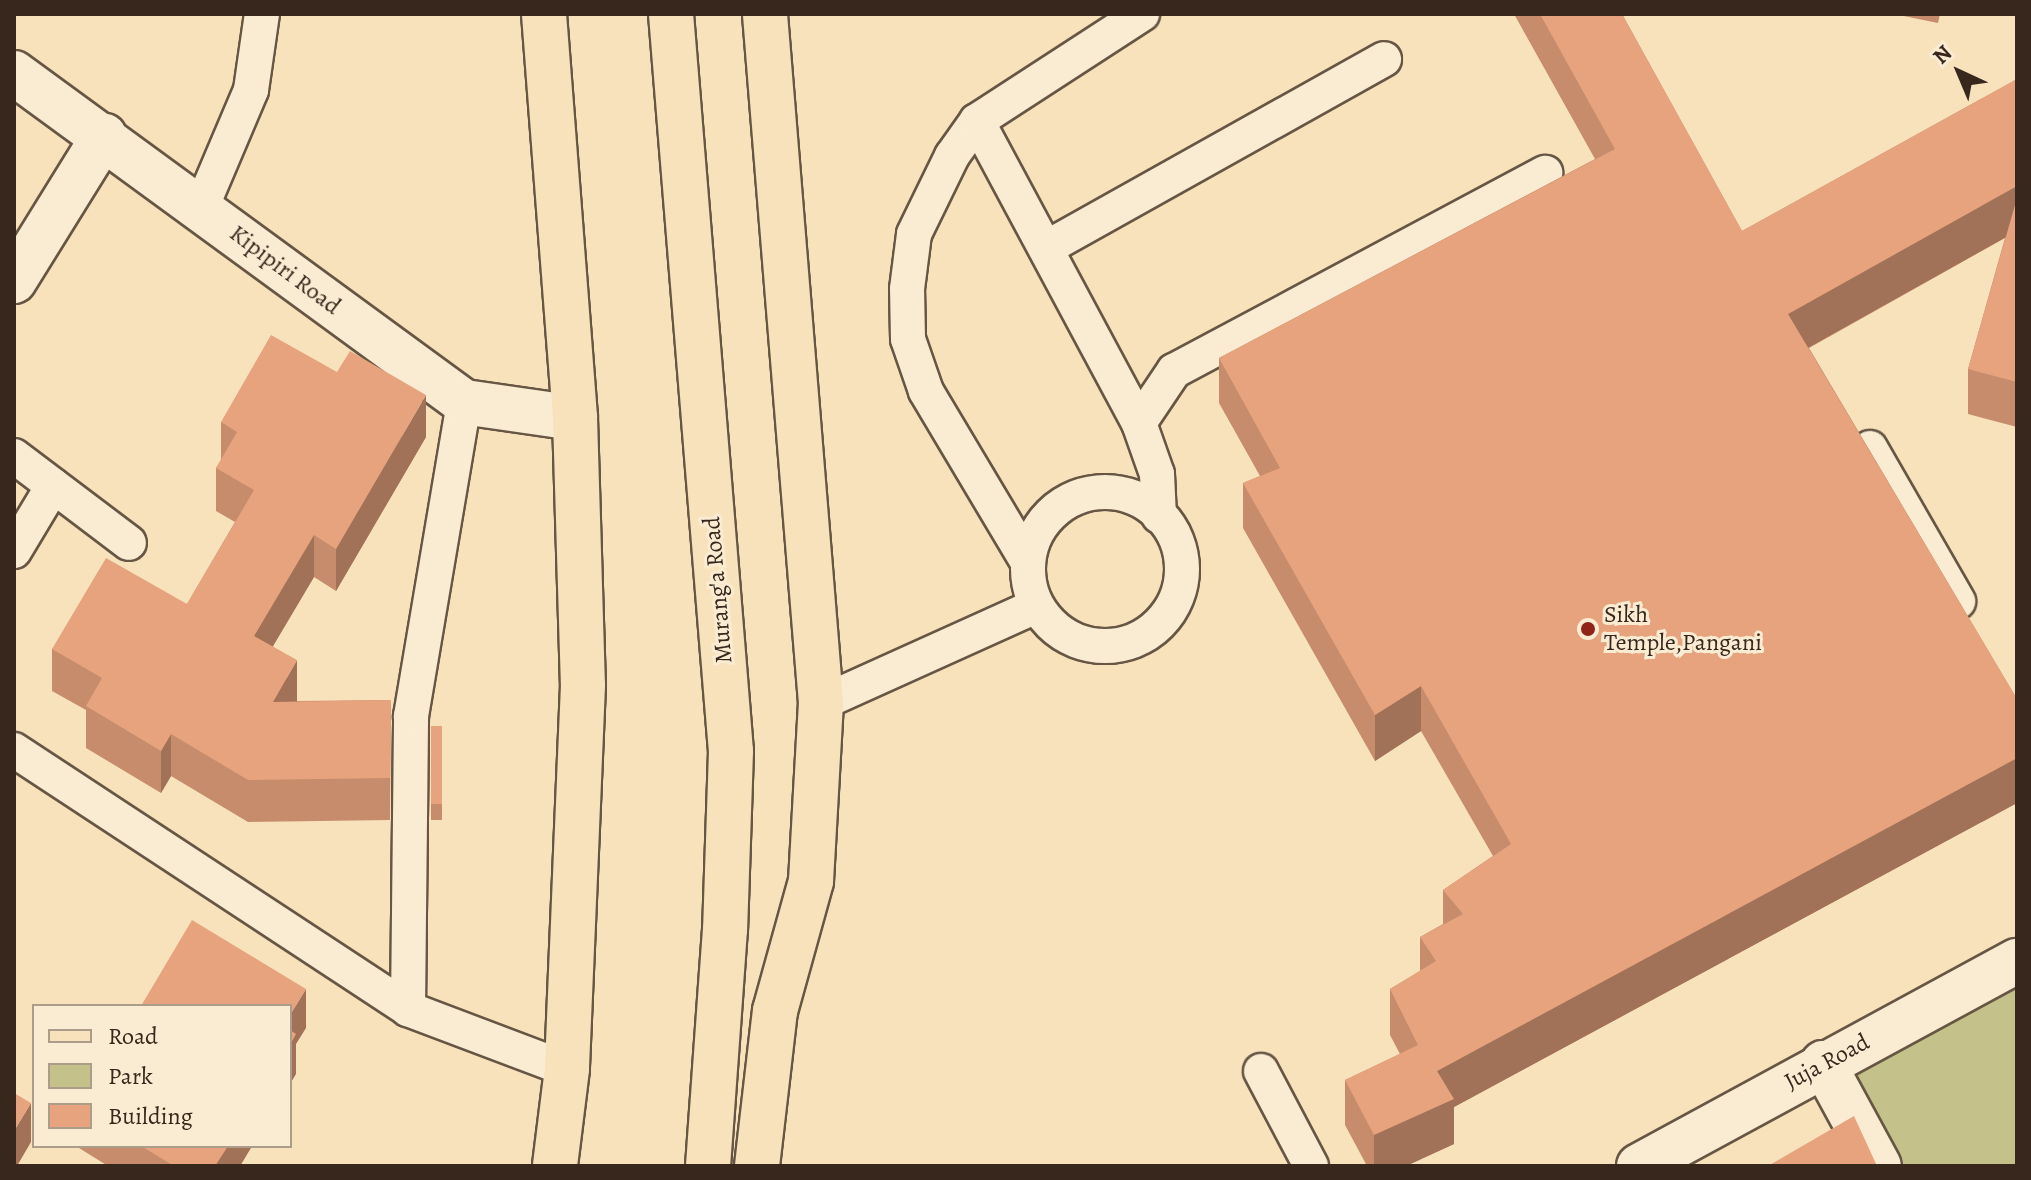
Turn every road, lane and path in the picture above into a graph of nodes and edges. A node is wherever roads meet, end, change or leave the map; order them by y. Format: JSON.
{"nodes":[{"id":1,"x":262,"y":14,"type":"edge"},
{"id":2,"x":544,"y":14,"type":"edge"},
{"id":3,"x":671,"y":14,"type":"edge"},
{"id":4,"x":765,"y":14,"type":"edge"},
{"id":5,"x":1142,"y":14,"type":"edge"},
{"id":6,"x":1384,"y":59,"type":"dead end"},
{"id":7,"x":14,"y":73,"type":"edge"},
{"id":8,"x":977,"y":121,"type":"junction"},
{"id":9,"x":104,"y":136,"type":"junction"},
{"id":10,"x":1545,"y":173,"type":"dead end"},
{"id":11,"x":201,"y":208,"type":"junction"},
{"id":12,"x":1048,"y":247,"type":"junction"},
{"id":13,"x":14,"y":281,"type":"edge"},
{"id":14,"x":464,"y":402,"type":"junction"},
{"id":15,"x":575,"y":418,"type":"junction"},
{"id":16,"x":1139,"y":423,"type":"junction"},
{"id":17,"x":1870,"y":448,"type":"edge"},
{"id":18,"x":14,"y":456,"type":"edge"},
{"id":19,"x":53,"y":486,"type":"junction"},
{"id":20,"x":1159,"y":516,"type":"junction"},
{"id":21,"x":129,"y":543,"type":"dead end"},
{"id":22,"x":14,"y":551,"type":"edge"},
{"id":23,"x":1026,"y":559,"type":"junction"},
{"id":24,"x":1034,"y":607,"type":"junction"},
{"id":25,"x":1977,"y":633,"type":"edge"},
{"id":26,"x":821,"y":703,"type":"junction"},
{"id":27,"x":14,"y":750,"type":"edge"},
{"id":28,"x":2017,"y":961,"type":"edge"},
{"id":29,"x":408,"y":1009,"type":"junction"},
{"id":30,"x":1823,"y":1063,"type":"junction"},
{"id":31,"x":567,"y":1069,"type":"junction"},
{"id":32,"x":1261,"y":1071,"type":"dead end"},
{"id":33,"x":758,"y":1161,"type":"edge"},
{"id":34,"x":708,"y":1162,"type":"edge"},
{"id":35,"x":555,"y":1166,"type":"edge"},
{"id":36,"x":1311,"y":1166,"type":"edge"},
{"id":37,"x":1639,"y":1166,"type":"edge"},
{"id":38,"x":1879,"y":1166,"type":"edge"}],
"edges":[{"from":1,"to":11,"type":"lane"},
{"from":2,"to":15,"type":"main road"},
{"from":3,"to":34,"type":"main road","name":"Murang'a Road"},
{"from":4,"to":26,"type":"main road"},
{"from":5,"to":8,"type":"lane"},
{"from":6,"to":12,"type":"lane"},
{"from":7,"to":9,"type":"street","name":"Kipipiri Road"},
{"from":8,"to":12,"type":"lane"},
{"from":8,"to":23,"type":"lane"},
{"from":9,"to":11,"type":"street","name":"Kipipiri Road"},
{"from":9,"to":13,"type":"street"},
{"from":10,"to":16,"type":"lane"},
{"from":11,"to":14,"type":"street","name":"Kipipiri Road"},
{"from":12,"to":16,"type":"lane"},
{"from":14,"to":15,"type":"street","name":"Kipipiri Road"},
{"from":14,"to":29,"type":"lane"},
{"from":15,"to":31,"type":"main road"},
{"from":16,"to":20,"type":"lane"},
{"from":17,"to":25,"type":"lane"},
{"from":18,"to":19,"type":"lane"},
{"from":19,"to":21,"type":"lane"},
{"from":19,"to":22,"type":"lane"},
{"from":20,"to":23,"type":"lane"},
{"from":20,"to":24,"type":"lane"},
{"from":23,"to":24,"type":"lane"},
{"from":24,"to":26,"type":"lane"},
{"from":26,"to":33,"type":"main road"},
{"from":27,"to":29,"type":"lane"},
{"from":28,"to":30,"type":"street","name":"Juja Road"},
{"from":29,"to":31,"type":"lane"},
{"from":30,"to":37,"type":"street","name":"Juja Road"},
{"from":30,"to":38,"type":"street"},
{"from":31,"to":35,"type":"main road"},
{"from":32,"to":36,"type":"lane"},
{"from":33,"to":34,"type":"main road"}]}
